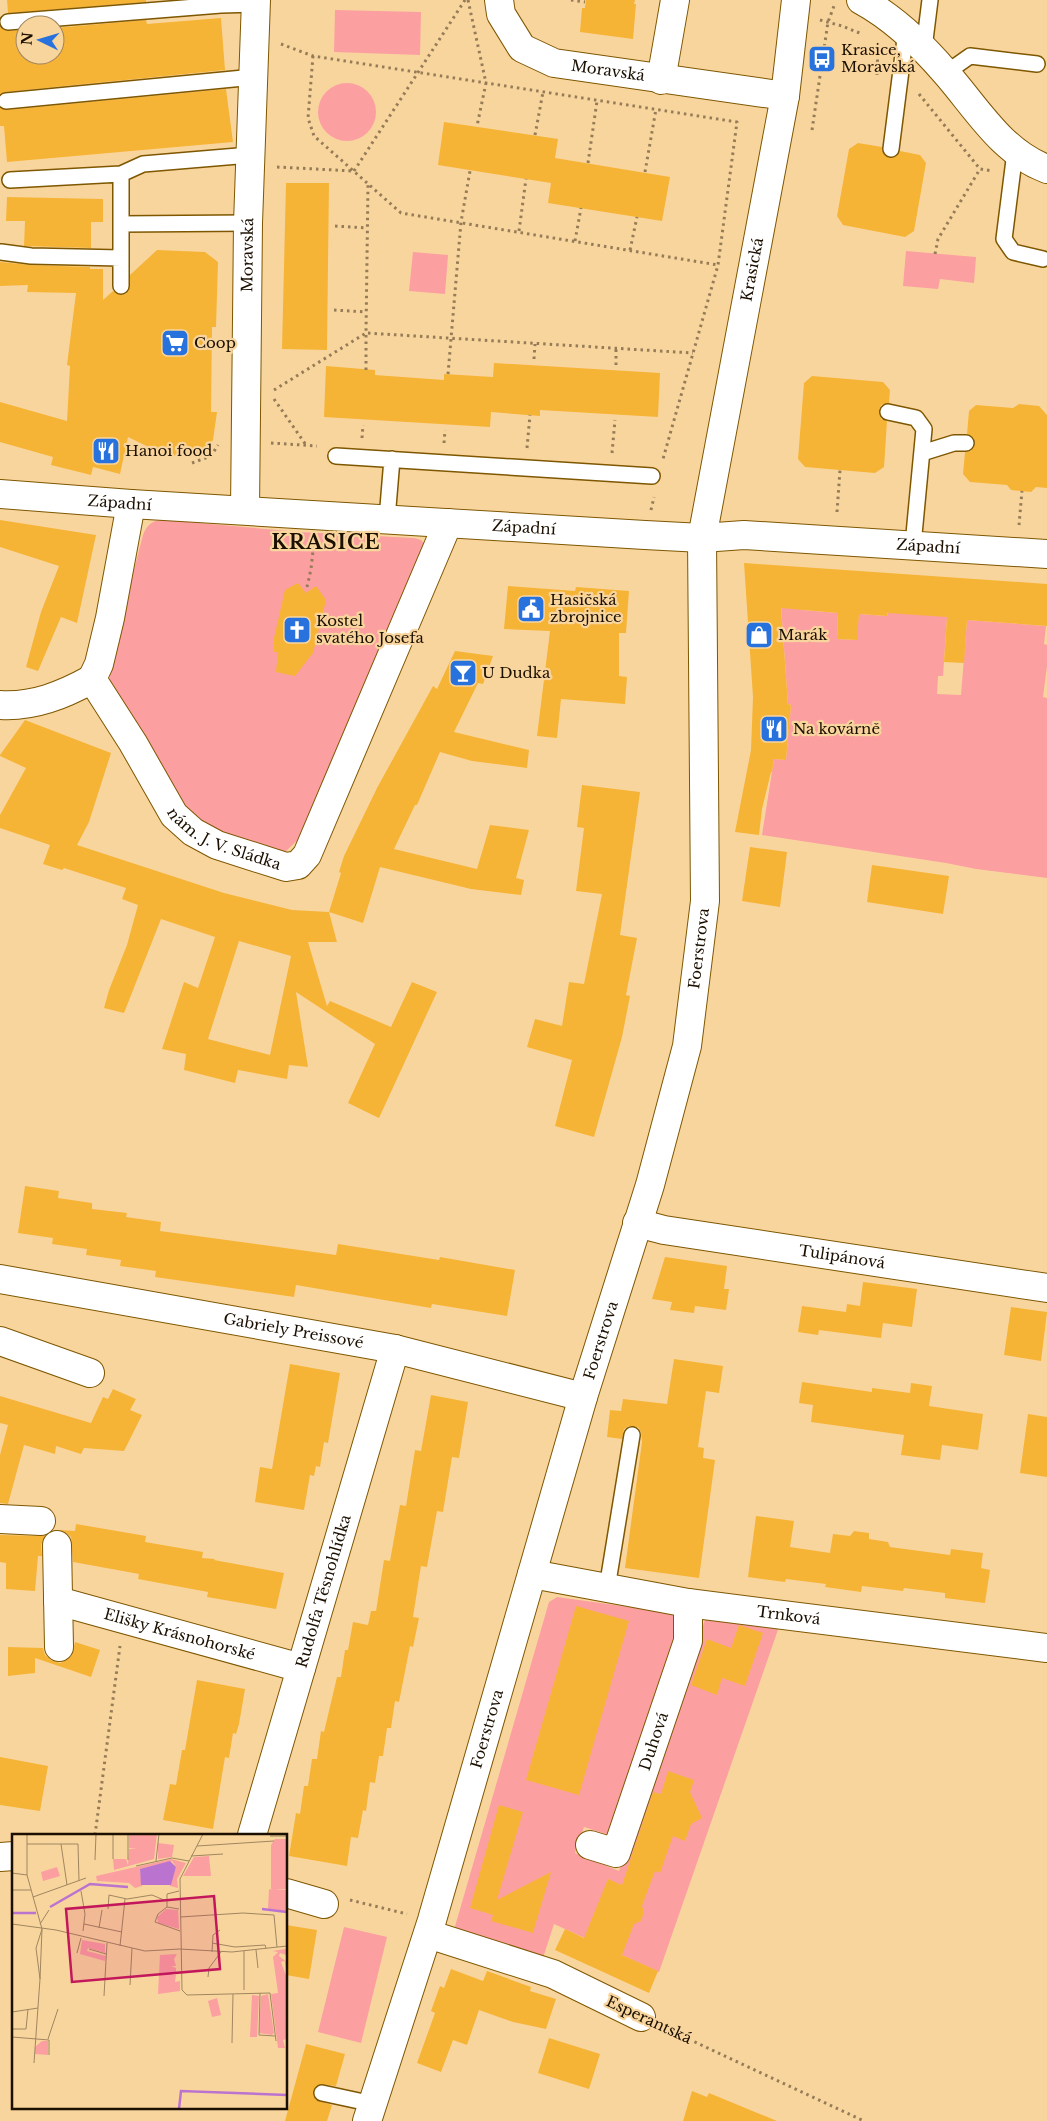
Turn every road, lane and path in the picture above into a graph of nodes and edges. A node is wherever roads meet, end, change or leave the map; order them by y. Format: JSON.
{"nodes":[{"id":1,"x":466,"y":0,"type":"edge"},
{"id":2,"x":498,"y":0,"type":"edge"},
{"id":3,"x":571,"y":0,"type":"edge"},
{"id":4,"x":675,"y":0,"type":"edge"},
{"id":5,"x":796,"y":0,"type":"edge"},
{"id":6,"x":836,"y":0,"type":"edge"},
{"id":7,"x":861,"y":0,"type":"edge"},
{"id":8,"x":930,"y":0,"type":"edge"},
{"id":9,"x":256,"y":2,"type":"edge"},
{"id":10,"x":585,"y":2,"type":"dead end"},
{"id":11,"x":8,"y":22,"type":"dead end"},
{"id":12,"x":915,"y":40,"type":"junction"},
{"id":13,"x":280,"y":44,"type":"dead end"},
{"id":14,"x":313,"y":56,"type":"junction"},
{"id":15,"x":554,"y":63,"type":"junction"},
{"id":16,"x":1037,"y":64,"type":"dead end"},
{"id":17,"x":419,"y":73,"type":"junction"},
{"id":18,"x":946,"y":73,"type":"junction"},
{"id":19,"x":254,"y":77,"type":"junction"},
{"id":20,"x":661,"y":80,"type":"junction"},
{"id":21,"x":486,"y":83,"type":"junction"},
{"id":22,"x":542,"y":92,"type":"junction"},
{"id":23,"x":784,"y":96,"type":"junction"},
{"id":24,"x":6,"y":101,"type":"dead end"},
{"id":25,"x":597,"y":101,"type":"junction"},
{"id":26,"x":656,"y":110,"type":"junction"},
{"id":27,"x":477,"y":126,"type":"dead end"},
{"id":28,"x":812,"y":130,"type":"dead end"},
{"id":29,"x":535,"y":135,"type":"dead end"},
{"id":30,"x":891,"y":149,"type":"dead end"},
{"id":31,"x":250,"y":154,"type":"junction"},
{"id":32,"x":588,"y":163,"type":"dead end"},
{"id":33,"x":1013,"y":163,"type":"junction"},
{"id":34,"x":275,"y":167,"type":"dead end"},
{"id":35,"x":1047,"y":169,"type":"edge"},
{"id":36,"x":354,"y":171,"type":"junction"},
{"id":37,"x":470,"y":171,"type":"dead end"},
{"id":38,"x":645,"y":172,"type":"dead end"},
{"id":39,"x":120,"y":174,"type":"junction"},
{"id":40,"x":526,"y":179,"type":"dead end"},
{"id":41,"x":10,"y":180,"type":"dead end"},
{"id":42,"x":368,"y":184,"type":"junction"},
{"id":43,"x":581,"y":208,"type":"dead end"},
{"id":44,"x":637,"y":217,"type":"dead end"},
{"id":45,"x":461,"y":222,"type":"junction"},
{"id":46,"x":122,"y":224,"type":"junction"},
{"id":47,"x":248,"y":224,"type":"junction"},
{"id":48,"x":335,"y":226,"type":"dead end"},
{"id":49,"x":368,"y":228,"type":"junction"},
{"id":50,"x":519,"y":232,"type":"junction"},
{"id":51,"x":575,"y":241,"type":"junction"},
{"id":52,"x":630,"y":250,"type":"junction"},
{"id":53,"x":2,"y":252,"type":"dead end"},
{"id":54,"x":935,"y":254,"type":"dead end"},
{"id":55,"x":121,"y":258,"type":"junction"},
{"id":56,"x":1043,"y":259,"type":"dead end"},
{"id":57,"x":718,"y":264,"type":"junction"},
{"id":58,"x":121,"y":286,"type":"dead end"},
{"id":59,"x":334,"y":310,"type":"dead end"},
{"id":60,"x":366,"y":312,"type":"junction"},
{"id":61,"x":366,"y":333,"type":"junction"},
{"id":62,"x":450,"y":339,"type":"junction"},
{"id":63,"x":535,"y":344,"type":"junction"},
{"id":64,"x":616,"y":349,"type":"junction"},
{"id":65,"x":693,"y":353,"type":"junction"},
{"id":66,"x":534,"y":359,"type":"dead end"},
{"id":67,"x":616,"y":364,"type":"dead end"},
{"id":68,"x":366,"y":370,"type":"dead end"},
{"id":69,"x":448,"y":374,"type":"dead end"},
{"id":70,"x":888,"y":412,"type":"dead end"},
{"id":71,"x":530,"y":415,"type":"dead end"},
{"id":72,"x":615,"y":420,"type":"dead end"},
{"id":73,"x":363,"y":425,"type":"dead end"},
{"id":74,"x":445,"y":430,"type":"dead end"},
{"id":75,"x":361,"y":443,"type":"dead end"},
{"id":76,"x":966,"y":443,"type":"dead end"},
{"id":77,"x":306,"y":446,"type":"dead end"},
{"id":78,"x":443,"y":449,"type":"dead end"},
{"id":79,"x":922,"y":453,"type":"junction"},
{"id":80,"x":527,"y":454,"type":"dead end"},
{"id":81,"x":336,"y":456,"type":"dead end"},
{"id":82,"x":392,"y":459,"type":"junction"},
{"id":83,"x":611,"y":459,"type":"dead end"},
{"id":84,"x":662,"y":462,"type":"dead end"},
{"id":85,"x":840,"y":470,"type":"dead end"},
{"id":86,"x":654,"y":483,"type":"joint"},
{"id":87,"x":1022,"y":491,"type":"dead end"},
{"id":88,"x":0,"y":494,"type":"edge"},
{"id":89,"x":131,"y":504,"type":"junction"},
{"id":90,"x":245,"y":510,"type":"junction"},
{"id":91,"x":837,"y":512,"type":"dead end"},
{"id":92,"x":387,"y":519,"type":"junction"},
{"id":93,"x":448,"y":523,"type":"junction"},
{"id":94,"x":1019,"y":527,"type":"dead end"},
{"id":95,"x":645,"y":535,"type":"junction"},
{"id":96,"x":702,"y":538,"type":"junction"},
{"id":97,"x":913,"y":545,"type":"junction"},
{"id":98,"x":1047,"y":554,"type":"edge"},
{"id":99,"x":311,"y":569,"type":"dead end"},
{"id":100,"x":307,"y":587,"type":"dead end"},
{"id":101,"x":92,"y":679,"type":"junction"},
{"id":102,"x":0,"y":705,"type":"edge"},
{"id":103,"x":637,"y":1223,"type":"junction"},
{"id":104,"x":0,"y":1279,"type":"edge"},
{"id":105,"x":1047,"y":1288,"type":"edge"},
{"id":106,"x":0,"y":1341,"type":"edge"},
{"id":107,"x":395,"y":1349,"type":"junction"},
{"id":108,"x":90,"y":1373,"type":"dead end"},
{"id":109,"x":583,"y":1397,"type":"junction"},
{"id":110,"x":632,"y":1434,"type":"dead end"},
{"id":111,"x":0,"y":1519,"type":"edge"},
{"id":112,"x":41,"y":1521,"type":"dead end"},
{"id":113,"x":57,"y":1545,"type":"dead end"},
{"id":114,"x":532,"y":1574,"type":"junction"},
{"id":115,"x":607,"y":1588,"type":"junction"},
{"id":116,"x":58,"y":1601,"type":"junction"},
{"id":117,"x":688,"y":1602,"type":"junction"},
{"id":118,"x":123,"y":1620,"type":"junction"},
{"id":119,"x":59,"y":1647,"type":"dead end"},
{"id":120,"x":1047,"y":1648,"type":"edge"},
{"id":121,"x":301,"y":1668,"type":"junction"},
{"id":122,"x":95,"y":1834,"type":"edge"},
{"id":123,"x":252,"y":1834,"type":"edge"},
{"id":124,"x":590,"y":1845,"type":"dead end"},
{"id":125,"x":288,"y":1894,"type":"edge"},
{"id":126,"x":324,"y":1904,"type":"joint"},
{"id":127,"x":430,"y":1927,"type":"junction"},
{"id":128,"x":642,"y":2017,"type":"joint"},
{"id":129,"x":322,"y":2093,"type":"dead end"},
{"id":130,"x":370,"y":2112,"type":"edge"},
{"id":131,"x":864,"y":2121,"type":"edge"}],
"edges":[{"from":1,"to":17,"type":"path"},
{"from":1,"to":21,"type":"path"},
{"from":2,"to":15,"type":"street","name":"Moravská"},
{"from":3,"to":10,"type":"path"},
{"from":4,"to":20,"type":"street","name":"Moravská"},
{"from":5,"to":23,"type":"street","name":"Krasická"},
{"from":6,"to":28,"type":"path"},
{"from":7,"to":12,"type":"street"},
{"from":8,"to":12,"type":"lane"},
{"from":9,"to":11,"type":"lane"},
{"from":9,"to":19,"type":"street","name":"Moravská"},
{"from":12,"to":18,"type":"street"},
{"from":12,"to":30,"type":"lane"},
{"from":13,"to":14,"type":"path"},
{"from":14,"to":17,"type":"path"},
{"from":14,"to":36,"type":"path"},
{"from":15,"to":20,"type":"street","name":"Moravská"},
{"from":15,"to":22,"type":"path"},
{"from":16,"to":18,"type":"lane"},
{"from":17,"to":21,"type":"path"},
{"from":17,"to":36,"type":"path"},
{"from":18,"to":33,"type":"street"},
{"from":19,"to":24,"type":"lane"},
{"from":19,"to":31,"type":"street","name":"Moravská"},
{"from":20,"to":23,"type":"street","name":"Moravská"},
{"from":20,"to":26,"type":"path"},
{"from":21,"to":22,"type":"path"},
{"from":21,"to":27,"type":"path"},
{"from":22,"to":25,"type":"path"},
{"from":22,"to":29,"type":"path"},
{"from":23,"to":96,"type":"street","name":"Krasická"},
{"from":25,"to":26,"type":"path"},
{"from":25,"to":32,"type":"path"},
{"from":26,"to":38,"type":"path"},
{"from":26,"to":57,"type":"path"},
{"from":31,"to":39,"type":"lane"},
{"from":31,"to":47,"type":"street","name":"Moravská"},
{"from":33,"to":35,"type":"street"},
{"from":33,"to":54,"type":"path"},
{"from":33,"to":56,"type":"lane"},
{"from":34,"to":36,"type":"path"},
{"from":36,"to":42,"type":"path"},
{"from":37,"to":45,"type":"path"},
{"from":39,"to":41,"type":"lane"},
{"from":39,"to":46,"type":"lane"},
{"from":40,"to":50,"type":"path"},
{"from":42,"to":45,"type":"path"},
{"from":42,"to":49,"type":"path"},
{"from":43,"to":51,"type":"path"},
{"from":44,"to":52,"type":"path"},
{"from":45,"to":50,"type":"path"},
{"from":45,"to":62,"type":"path"},
{"from":46,"to":47,"type":"lane"},
{"from":46,"to":55,"type":"lane"},
{"from":47,"to":90,"type":"street","name":"Moravská"},
{"from":48,"to":49,"type":"path"},
{"from":49,"to":60,"type":"path"},
{"from":50,"to":51,"type":"path"},
{"from":51,"to":52,"type":"path"},
{"from":52,"to":57,"type":"path"},
{"from":53,"to":55,"type":"lane"},
{"from":55,"to":58,"type":"lane"},
{"from":57,"to":65,"type":"path"},
{"from":59,"to":60,"type":"path"},
{"from":60,"to":61,"type":"path"},
{"from":61,"to":62,"type":"path"},
{"from":61,"to":68,"type":"path"},
{"from":61,"to":77,"type":"path"},
{"from":62,"to":63,"type":"path"},
{"from":62,"to":69,"type":"path"},
{"from":63,"to":64,"type":"path"},
{"from":63,"to":66,"type":"path"},
{"from":64,"to":65,"type":"path"},
{"from":64,"to":67,"type":"path"},
{"from":65,"to":84,"type":"path"},
{"from":70,"to":79,"type":"lane"},
{"from":71,"to":80,"type":"path"},
{"from":72,"to":83,"type":"path"},
{"from":73,"to":75,"type":"path"},
{"from":74,"to":78,"type":"path"},
{"from":76,"to":79,"type":"lane"},
{"from":79,"to":97,"type":"lane"},
{"from":81,"to":82,"type":"lane"},
{"from":82,"to":86,"type":"lane"},
{"from":82,"to":92,"type":"lane"},
{"from":85,"to":91,"type":"path"},
{"from":86,"to":95,"type":"path"},
{"from":87,"to":94,"type":"path"},
{"from":88,"to":89,"type":"street","name":"Západní"},
{"from":89,"to":90,"type":"street","name":"Západní"},
{"from":89,"to":101,"type":"street"},
{"from":90,"to":92,"type":"street","name":"Západní"},
{"from":92,"to":93,"type":"street","name":"Západní"},
{"from":93,"to":95,"type":"street","name":"Západní"},
{"from":93,"to":101,"type":"street","name":"nám. J. V. Sládka"},
{"from":95,"to":96,"type":"street","name":"Západní"},
{"from":96,"to":97,"type":"street","name":"Západní"},
{"from":96,"to":103,"type":"street","name":"Foerstrova"},
{"from":97,"to":98,"type":"street","name":"Západní"},
{"from":99,"to":100,"type":"path"},
{"from":101,"to":102,"type":"street"},
{"from":103,"to":105,"type":"street","name":"Tulipánová"},
{"from":103,"to":109,"type":"street","name":"Foerstrova"},
{"from":104,"to":107,"type":"street","name":"Gabriely Preissové"},
{"from":106,"to":108,"type":"street"},
{"from":107,"to":109,"type":"street","name":"Gabriely Preissové"},
{"from":107,"to":121,"type":"street","name":"Rudolfa Těsnohlídka"},
{"from":109,"to":114,"type":"street","name":"Foerstrova"},
{"from":110,"to":115,"type":"lane"},
{"from":111,"to":112,"type":"street"},
{"from":113,"to":116,"type":"street"},
{"from":114,"to":115,"type":"street","name":"Trnková"},
{"from":114,"to":127,"type":"street","name":"Foerstrova"},
{"from":115,"to":117,"type":"street","name":"Trnková"},
{"from":116,"to":118,"type":"street","name":"Elišky Krásnohorské"},
{"from":116,"to":119,"type":"street"},
{"from":117,"to":120,"type":"street","name":"Trnková"},
{"from":117,"to":124,"type":"street","name":"Duhová"},
{"from":118,"to":121,"type":"street","name":"Elišky Krásnohorské"},
{"from":118,"to":122,"type":"path"},
{"from":121,"to":123,"type":"street","name":"Rudolfa Těsnohlídka"},
{"from":125,"to":126,"type":"street"},
{"from":126,"to":127,"type":"path"},
{"from":127,"to":128,"type":"street","name":"Esperantská"},
{"from":127,"to":130,"type":"street","name":"Foerstrova"},
{"from":128,"to":131,"type":"path","name":"Esperantská"},
{"from":129,"to":130,"type":"lane"}]}
